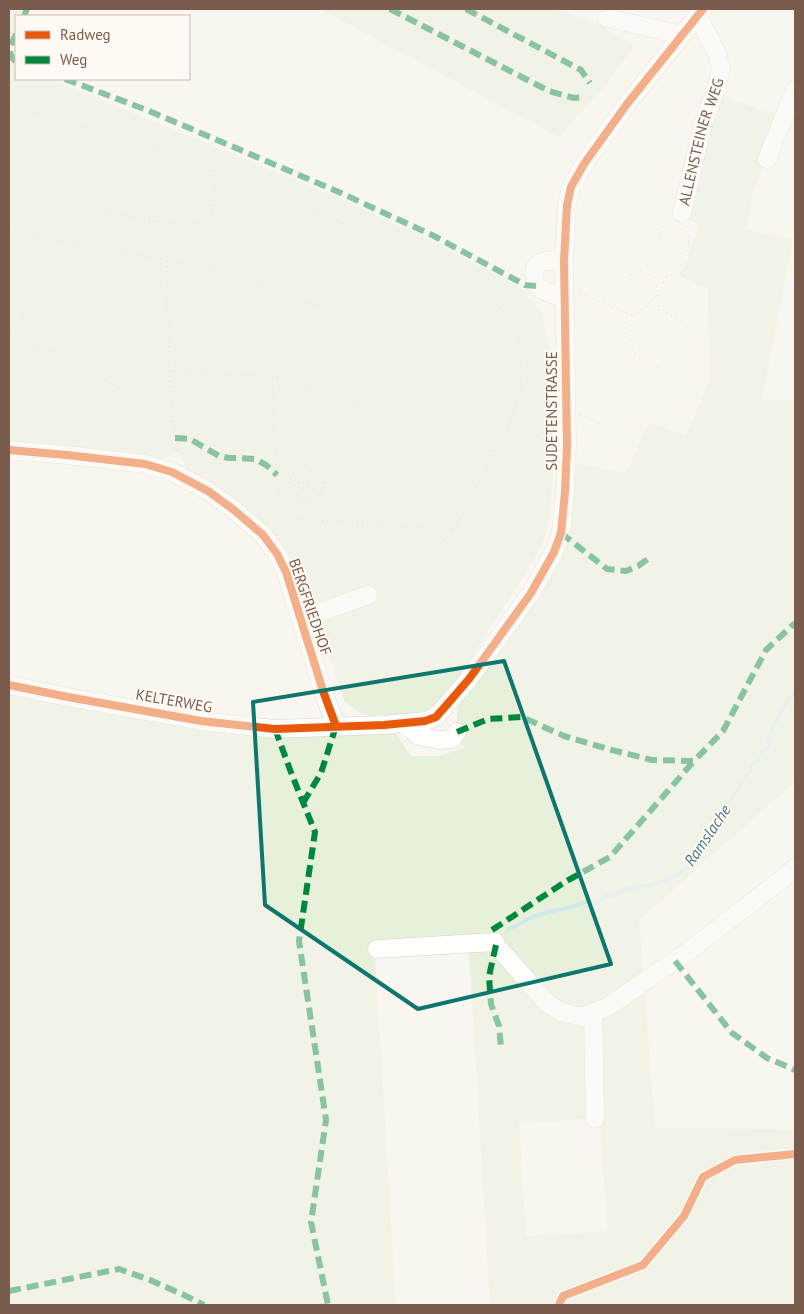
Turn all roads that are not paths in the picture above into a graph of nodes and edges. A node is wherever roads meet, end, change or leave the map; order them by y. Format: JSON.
{"nodes":[{"id":1,"x":701,"y":12,"type":"edge"},
{"id":2,"x":607,"y":18,"type":"dead end"},
{"id":3,"x":682,"y":35,"type":"junction"},
{"id":4,"x":795,"y":90,"type":"edge"},
{"id":5,"x":768,"y":159,"type":"dead end"},
{"id":6,"x":682,"y":213,"type":"road end"},
{"id":7,"x":564,"y":261,"type":"junction"},
{"id":8,"x":564,"y":292,"type":"junction"},
{"id":9,"x":9,"y":450,"type":"edge"},
{"id":10,"x":368,"y":595,"type":"road end"},
{"id":11,"x":302,"y":621,"type":"junction"},
{"id":12,"x":9,"y":684,"type":"edge"},
{"id":13,"x":444,"y":708,"type":"junction"},
{"id":14,"x":403,"y":723,"type":"junction"},
{"id":15,"x":336,"y":726,"type":"junction"},
{"id":16,"x":795,"y":868,"type":"edge"},
{"id":17,"x":377,"y":949,"type":"dead end"},
{"id":18,"x":592,"y":1013,"type":"junction"},
{"id":19,"x":594,"y":1118,"type":"dead end"}],
"edges":[{"from":1,"to":3,"type":"street","name":"SUDETENSTRASSE"},
{"from":1,"to":6,"type":"street","name":"ALLENSTEINER WEG"},
{"from":2,"to":3,"type":"street"},
{"from":3,"to":7,"type":"street","name":"SUDETENSTRASSE"},
{"from":4,"to":5,"type":"street"},
{"from":7,"to":8,"type":"street","name":"SUDETENSTRASSE"},
{"from":7,"to":8,"type":"street"},
{"from":8,"to":13,"type":"street","name":"SUDETENSTRASSE"},
{"from":9,"to":11,"type":"street","name":"BERGFRIEDHOF"},
{"from":10,"to":11,"type":"street"},
{"from":11,"to":15,"type":"street","name":"BERGFRIEDHOF"},
{"from":12,"to":15,"type":"street","name":"KELTERWEG"},
{"from":13,"to":14,"type":"street","name":"SUDETENSTRASSE"},
{"from":13,"to":14,"type":"street"},
{"from":14,"to":15,"type":"street","name":"SUDETENSTRASSE"},
{"from":16,"to":18,"type":"street"},
{"from":17,"to":18,"type":"street"},
{"from":18,"to":19,"type":"street"}]}
